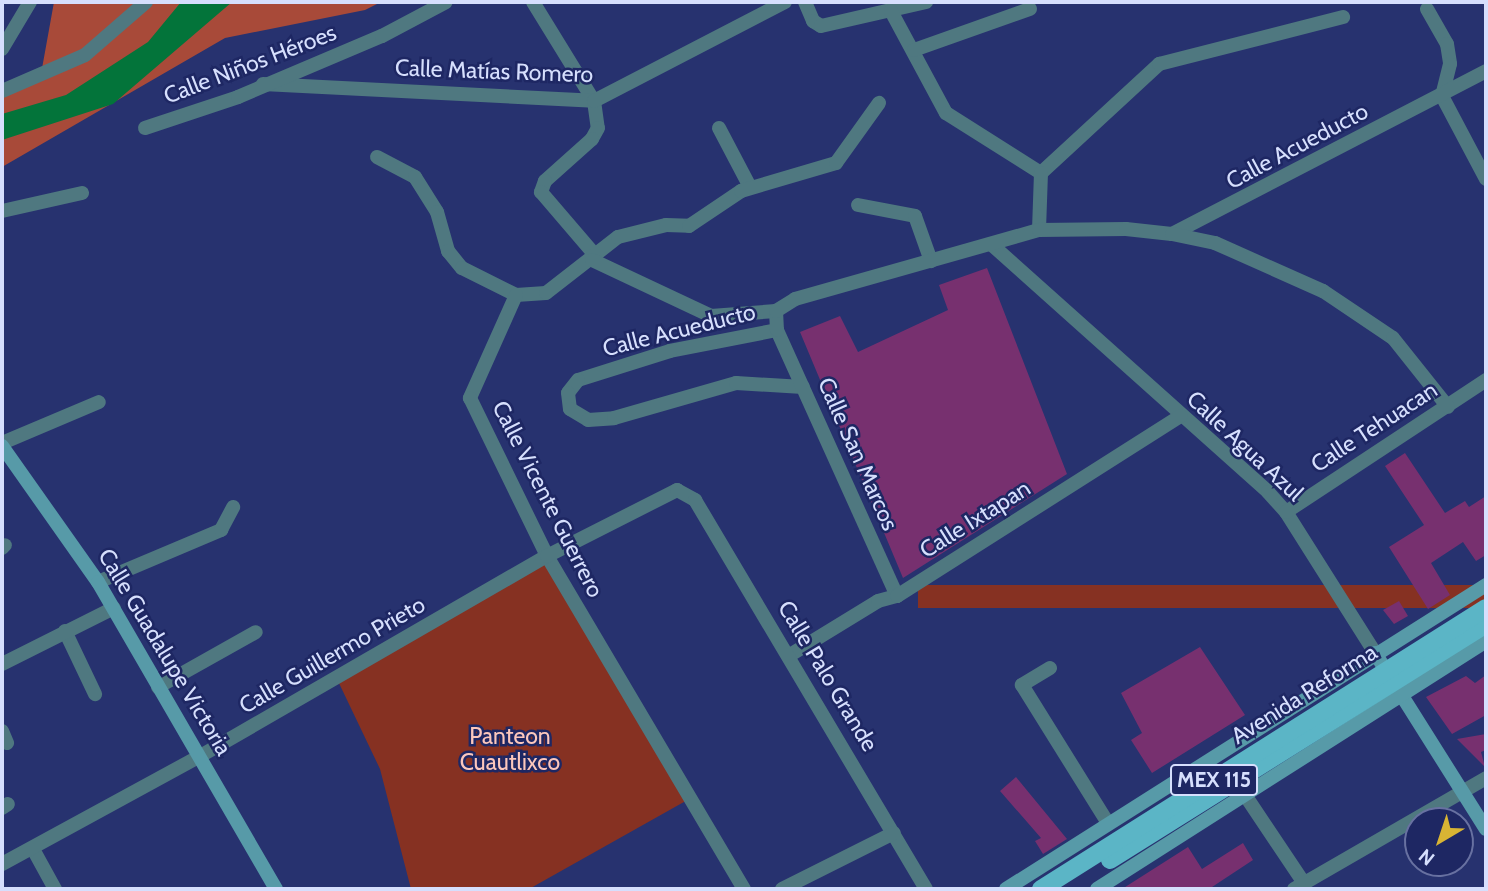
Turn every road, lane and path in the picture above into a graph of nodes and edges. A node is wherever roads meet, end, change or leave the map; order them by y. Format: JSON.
{"nodes":[{"id":1,"x":30,"y":2,"type":"edge"},
{"id":2,"x":146,"y":2,"type":"edge"},
{"id":3,"x":446,"y":2,"type":"edge"},
{"id":4,"x":533,"y":2,"type":"edge"},
{"id":5,"x":785,"y":2,"type":"edge"},
{"id":6,"x":805,"y":2,"type":"edge"},
{"id":7,"x":926,"y":2,"type":"edge"},
{"id":8,"x":1030,"y":9,"type":"dead end"},
{"id":9,"x":1427,"y":9,"type":"dead end"},
{"id":10,"x":891,"y":10,"type":"junction"},
{"id":11,"x":1343,"y":17,"type":"dead end"},
{"id":12,"x":2,"y":49,"type":"edge"},
{"id":13,"x":914,"y":50,"type":"junction"},
{"id":14,"x":1486,"y":71,"type":"edge"},
{"id":15,"x":262,"y":84,"type":"junction"},
{"id":16,"x":2,"y":91,"type":"edge"},
{"id":17,"x":1442,"y":96,"type":"junction"},
{"id":18,"x":594,"y":101,"type":"junction"},
{"id":19,"x":879,"y":103,"type":"dead end"},
{"id":20,"x":145,"y":128,"type":"dead end"},
{"id":21,"x":719,"y":128,"type":"dead end"},
{"id":22,"x":377,"y":157,"type":"dead end"},
{"id":23,"x":1041,"y":173,"type":"junction"},
{"id":24,"x":1486,"y":179,"type":"edge"},
{"id":25,"x":750,"y":187,"type":"junction"},
{"id":26,"x":82,"y":193,"type":"dead end"},
{"id":27,"x":858,"y":205,"type":"dead end"},
{"id":28,"x":2,"y":211,"type":"edge"},
{"id":29,"x":1039,"y":230,"type":"junction"},
{"id":30,"x":1172,"y":234,"type":"junction"},
{"id":31,"x":991,"y":244,"type":"junction"},
{"id":32,"x":593,"y":258,"type":"junction"},
{"id":33,"x":931,"y":261,"type":"junction"},
{"id":34,"x":516,"y":295,"type":"junction"},
{"id":35,"x":776,"y":311,"type":"junction"},
{"id":36,"x":777,"y":330,"type":"junction"},
{"id":37,"x":1486,"y":380,"type":"edge"},
{"id":38,"x":803,"y":387,"type":"junction"},
{"id":39,"x":99,"y":402,"type":"dead end"},
{"id":40,"x":1448,"y":407,"type":"junction"},
{"id":41,"x":1181,"y":416,"type":"junction"},
{"id":42,"x":2,"y":444,"type":"edge"},
{"id":43,"x":685,"y":490,"type":"joint"},
{"id":44,"x":233,"y":507,"type":"dead end"},
{"id":45,"x":1286,"y":512,"type":"junction"},
{"id":46,"x":547,"y":556,"type":"junction"},
{"id":47,"x":98,"y":582,"type":"junction"},
{"id":48,"x":1486,"y":585,"type":"edge"},
{"id":49,"x":897,"y":596,"type":"junction"},
{"id":50,"x":114,"y":608,"type":"junction"},
{"id":51,"x":1486,"y":608,"type":"edge"},
{"id":52,"x":1486,"y":624,"type":"edge"},
{"id":53,"x":65,"y":631,"type":"junction"},
{"id":54,"x":256,"y":632,"type":"dead end"},
{"id":55,"x":1486,"y":641,"type":"edge"},
{"id":56,"x":1375,"y":653,"type":"junction"},
{"id":57,"x":790,"y":655,"type":"junction"},
{"id":58,"x":4,"y":660,"type":"edge"},
{"id":59,"x":1050,"y":668,"type":"dead end"},
{"id":60,"x":1394,"y":683,"type":"junction"},
{"id":61,"x":158,"y":688,"type":"junction"},
{"id":62,"x":95,"y":694,"type":"dead end"},
{"id":63,"x":202,"y":755,"type":"junction"},
{"id":64,"x":1486,"y":778,"type":"edge"},
{"id":65,"x":1243,"y":792,"type":"junction"},
{"id":66,"x":1464,"y":793,"type":"junction"},
{"id":67,"x":1108,"y":822,"type":"junction"},
{"id":68,"x":1486,"y":829,"type":"edge"},
{"id":69,"x":894,"y":833,"type":"junction"},
{"id":70,"x":33,"y":849,"type":"junction"},
{"id":71,"x":2,"y":864,"type":"edge"},
{"id":72,"x":1299,"y":886,"type":"edge"},
{"id":73,"x":55,"y":889,"type":"edge"},
{"id":74,"x":276,"y":889,"type":"edge"},
{"id":75,"x":744,"y":889,"type":"edge"},
{"id":76,"x":782,"y":889,"type":"edge"},
{"id":77,"x":926,"y":889,"type":"edge"},
{"id":78,"x":1006,"y":889,"type":"edge"},
{"id":79,"x":1041,"y":889,"type":"edge"},
{"id":80,"x":1063,"y":889,"type":"edge"},
{"id":81,"x":1097,"y":889,"type":"edge"}],
"edges":[{"from":1,"to":12,"type":"street"},
{"from":2,"to":16,"type":"street"},
{"from":3,"to":15,"type":"street","name":"Calle Niños Héroes"},
{"from":4,"to":18,"type":"street"},
{"from":5,"to":18,"type":"street","name":"Calle Matías Romero"},
{"from":6,"to":10,"type":"street"},
{"from":7,"to":10,"type":"street"},
{"from":8,"to":13,"type":"street"},
{"from":9,"to":17,"type":"street"},
{"from":10,"to":13,"type":"street"},
{"from":11,"to":23,"type":"street"},
{"from":13,"to":23,"type":"street"},
{"from":14,"to":17,"type":"street","name":"Calle Acueducto"},
{"from":15,"to":18,"type":"street","name":"Calle Matías Romero"},
{"from":15,"to":20,"type":"street","name":"Calle Niños Héroes"},
{"from":17,"to":24,"type":"street"},
{"from":17,"to":30,"type":"street","name":"Calle Acueducto"},
{"from":18,"to":32,"type":"street"},
{"from":19,"to":25,"type":"street"},
{"from":21,"to":25,"type":"street"},
{"from":22,"to":34,"type":"street"},
{"from":23,"to":29,"type":"street"},
{"from":25,"to":32,"type":"street"},
{"from":26,"to":28,"type":"street"},
{"from":27,"to":33,"type":"street"},
{"from":29,"to":30,"type":"street","name":"Calle Acueducto"},
{"from":29,"to":31,"type":"street","name":"Calle Acueducto"},
{"from":30,"to":40,"type":"street","name":"Calle Acueducto"},
{"from":31,"to":33,"type":"street","name":"Calle Acueducto"},
{"from":31,"to":41,"type":"street","name":"Calle Agua Azul"},
{"from":32,"to":34,"type":"street"},
{"from":32,"to":35,"type":"street"},
{"from":33,"to":35,"type":"street","name":"Calle Acueducto"},
{"from":34,"to":46,"type":"street","name":"Calle Vicente Guerrero"},
{"from":35,"to":36,"type":"street","name":"Calle Acueducto"},
{"from":36,"to":38,"type":"street","name":"Calle San Marcos"},
{"from":36,"to":38,"type":"street","name":"Calle Acueducto"},
{"from":37,"to":40,"type":"street","name":"Calle Tehuacan"},
{"from":38,"to":49,"type":"street","name":"Calle San Marcos"},
{"from":39,"to":42,"type":"street"},
{"from":40,"to":45,"type":"street","name":"Calle Tehuacan"},
{"from":41,"to":45,"type":"street","name":"Calle Agua Azul"},
{"from":41,"to":49,"type":"street","name":"Calle Ixtapan"},
{"from":42,"to":47,"type":"street","name":"Calle Guadalupe Victoria"},
{"from":43,"to":46,"type":"street","name":"Calle Guillermo Prieto"},
{"from":43,"to":57,"type":"street","name":"Calle Palo Grande"},
{"from":44,"to":47,"type":"street"},
{"from":45,"to":56,"type":"street","name":"Calle Agua Azul"},
{"from":46,"to":63,"type":"street","name":"Calle Guillermo Prieto"},
{"from":46,"to":75,"type":"street","name":"Calle Vicente Guerrero"},
{"from":47,"to":50,"type":"street","name":"Calle Guadalupe Victoria"},
{"from":48,"to":56,"type":"street"},
{"from":49,"to":57,"type":"street","name":"Calle Ixtapan"},
{"from":50,"to":53,"type":"street"},
{"from":50,"to":61,"type":"street","name":"Calle Guadalupe Victoria"},
{"from":51,"to":60,"type":"main road","name":"Avenida Reforma","number":"MEX 115"},
{"from":52,"to":60,"type":"main road","name":"Avenida Reforma","number":"MEX 115"},
{"from":53,"to":58,"type":"street"},
{"from":53,"to":62,"type":"street"},
{"from":54,"to":61,"type":"street"},
{"from":55,"to":60,"type":"street"},
{"from":56,"to":60,"type":"street","name":"Calle Agua Azul"},
{"from":56,"to":67,"type":"street"},
{"from":57,"to":69,"type":"street","name":"Calle Palo Grande"},
{"from":59,"to":67,"type":"street"},
{"from":60,"to":65,"type":"street"},
{"from":60,"to":66,"type":"street","name":"Calle Agua Azul"},
{"from":60,"to":79,"type":"main road","name":"Avenida Reforma","number":"MEX 115"},
{"from":60,"to":80,"type":"main road","name":"Avenida Reforma","number":"MEX 115"},
{"from":61,"to":63,"type":"street","name":"Calle Guadalupe Victoria"},
{"from":63,"to":70,"type":"street","name":"Calle Guillermo Prieto"},
{"from":63,"to":74,"type":"street","name":"Calle Guadalupe Victoria"},
{"from":64,"to":66,"type":"street"},
{"from":65,"to":72,"type":"street"},
{"from":65,"to":81,"type":"street"},
{"from":66,"to":68,"type":"street","name":"Calle Agua Azul"},
{"from":66,"to":72,"type":"street"},
{"from":67,"to":78,"type":"street"},
{"from":69,"to":76,"type":"street"},
{"from":69,"to":77,"type":"street","name":"Calle Palo Grande"},
{"from":70,"to":71,"type":"street","name":"Calle Guillermo Prieto"},
{"from":70,"to":73,"type":"street"}]}
